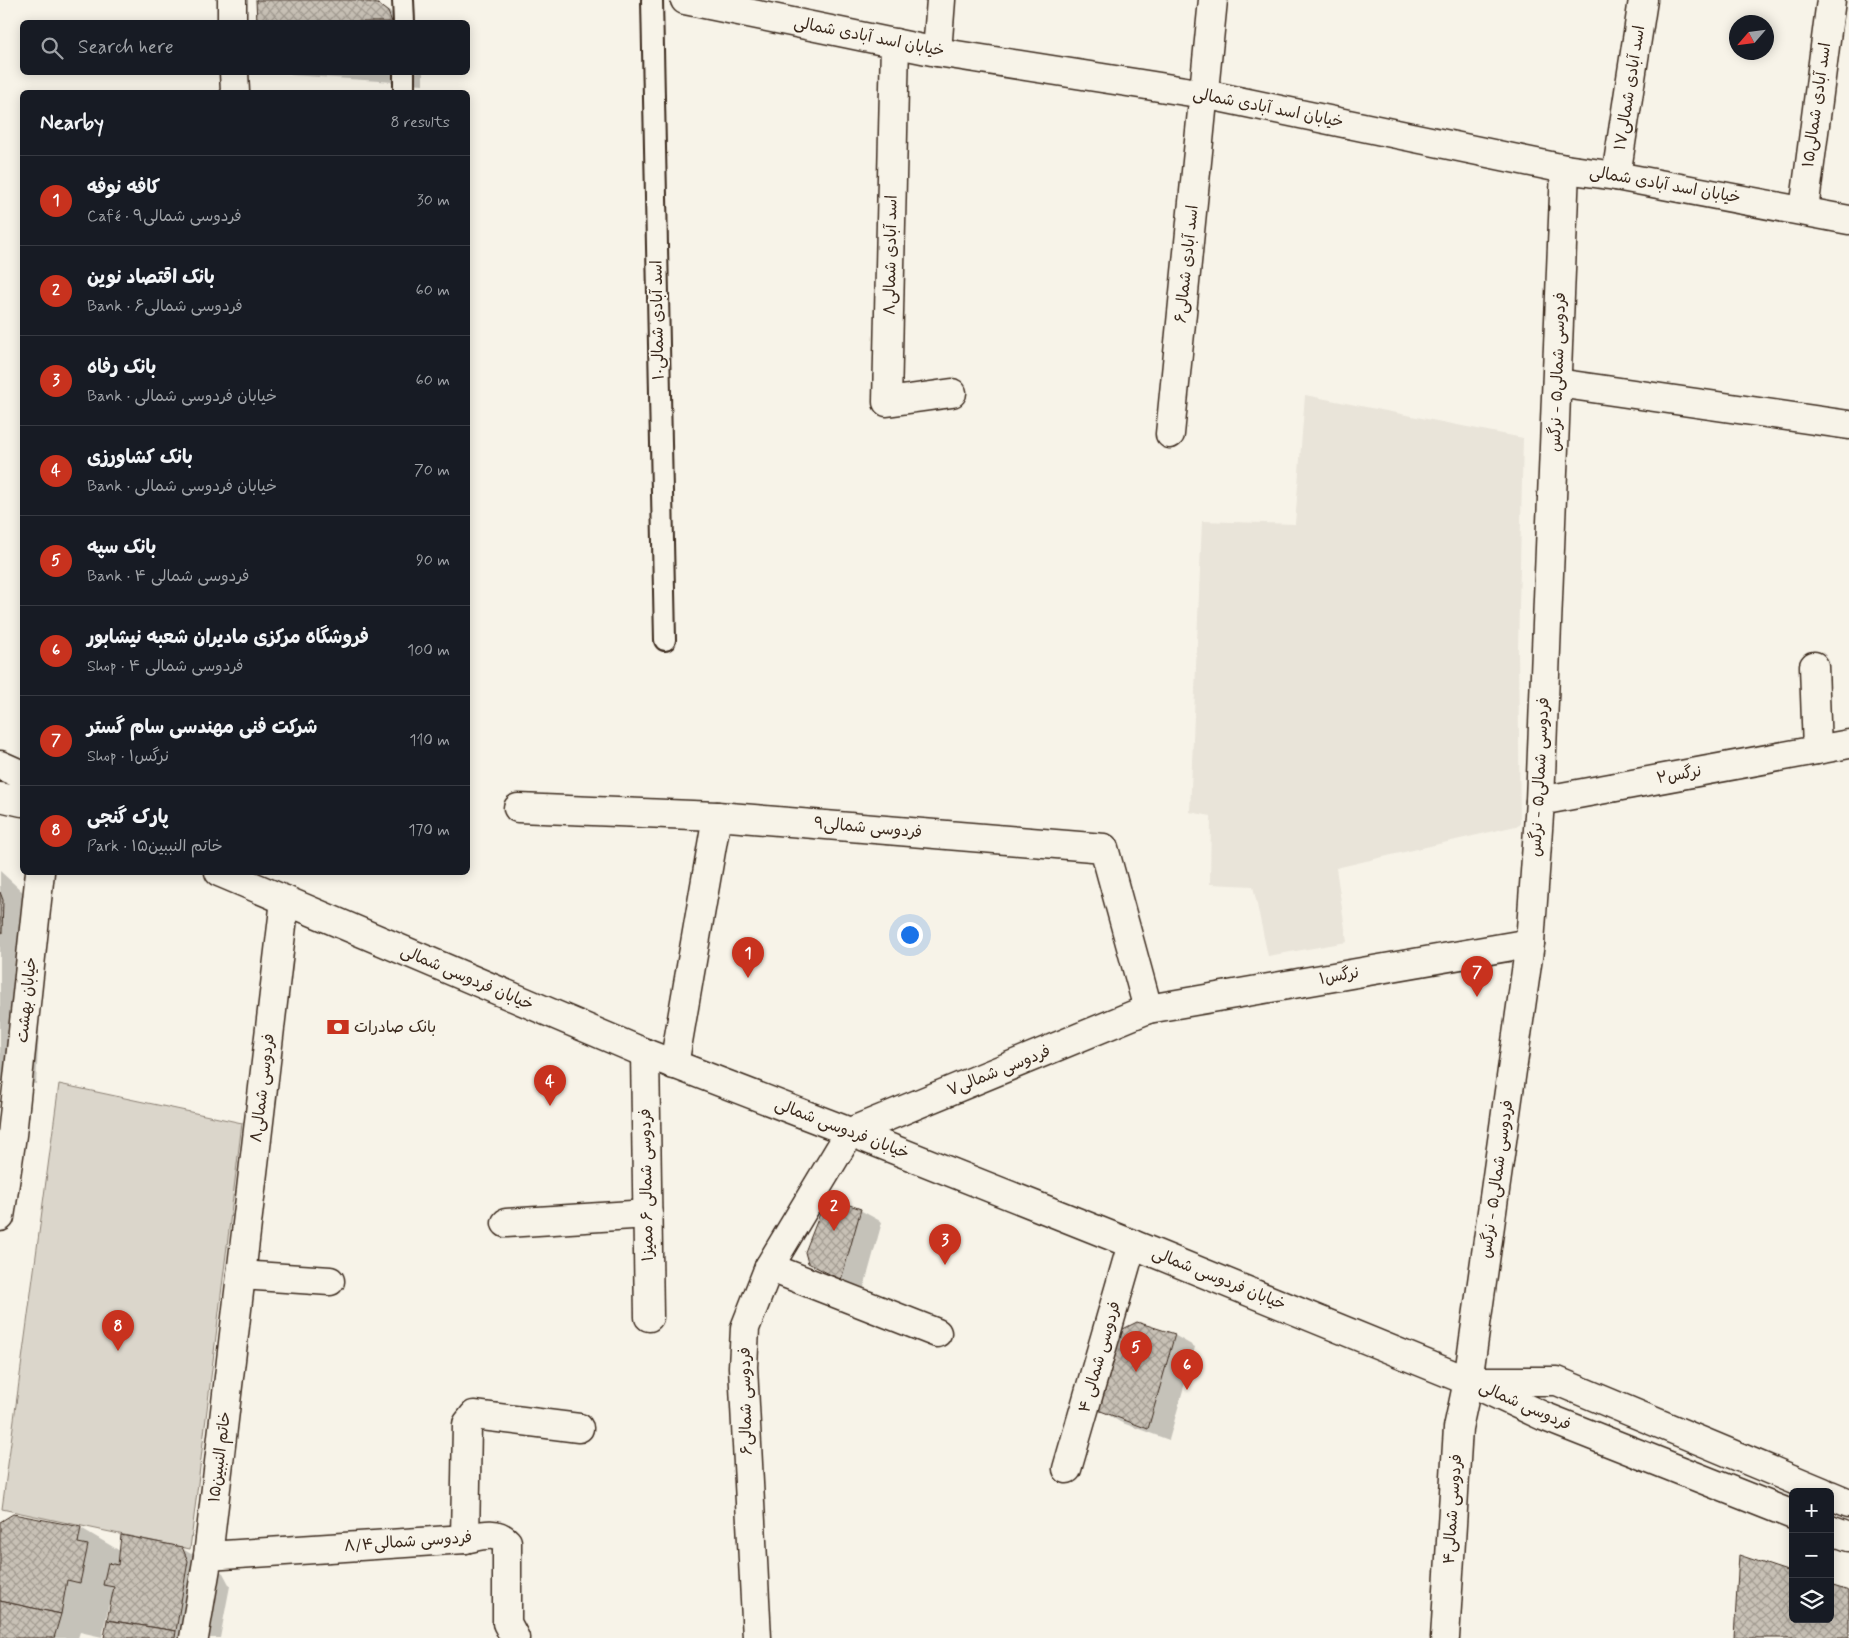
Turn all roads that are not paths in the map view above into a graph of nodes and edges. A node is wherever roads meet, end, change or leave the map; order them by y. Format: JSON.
{"nodes":[{"id":1,"x":232,"y":0,"type":"edge"},
{"id":2,"x":404,"y":0,"type":"edge"},
{"id":3,"x":652,"y":0,"type":"edge"},
{"id":4,"x":685,"y":0,"type":"edge"},
{"id":5,"x":941,"y":0,"type":"edge"},
{"id":6,"x":1213,"y":0,"type":"edge"},
{"id":7,"x":1643,"y":0,"type":"edge"},
{"id":8,"x":1831,"y":0,"type":"edge"},
{"id":9,"x":232,"y":20,"type":"edge"},
{"id":10,"x":404,"y":20,"type":"edge"},
{"id":11,"x":895,"y":43,"type":"junction"},
{"id":12,"x":937,"y":52,"type":"junction"},
{"id":13,"x":234,"y":75,"type":"edge"},
{"id":14,"x":404,"y":75,"type":"edge"},
{"id":15,"x":235,"y":90,"type":"edge"},
{"id":16,"x":404,"y":90,"type":"edge"},
{"id":17,"x":1204,"y":94,"type":"junction"},
{"id":18,"x":1565,"y":169,"type":"junction"},
{"id":19,"x":1616,"y":176,"type":"junction"},
{"id":20,"x":1804,"y":210,"type":"junction"},
{"id":21,"x":1849,"y":220,"type":"edge"},
{"id":22,"x":1557,"y":383,"type":"junction"},
{"id":23,"x":952,"y":393,"type":"dead end"},
{"id":24,"x":1849,"y":426,"type":"edge"},
{"id":25,"x":1170,"y":434,"type":"dead end"},
{"id":26,"x":664,"y":640,"type":"dead end"},
{"id":27,"x":1814,"y":666,"type":"dead end"},
{"id":28,"x":1849,"y":744,"type":"edge"},
{"id":29,"x":1818,"y":750,"type":"junction"},
{"id":30,"x":0,"y":765,"type":"edge"},
{"id":31,"x":20,"y":776,"type":"edge"},
{"id":32,"x":0,"y":798,"type":"edge"},
{"id":33,"x":1540,"y":801,"type":"junction"},
{"id":34,"x":20,"y":802,"type":"edge"},
{"id":35,"x":518,"y":808,"type":"dead end"},
{"id":36,"x":716,"y":816,"type":"junction"},
{"id":37,"x":40,"y":875,"type":"edge"},
{"id":38,"x":230,"y":875,"type":"edge"},
{"id":39,"x":285,"y":900,"type":"junction"},
{"id":40,"x":1530,"y":943,"type":"junction"},
{"id":41,"x":1148,"y":1009,"type":"junction"},
{"id":42,"x":644,"y":1053,"type":"junction"},
{"id":43,"x":674,"y":1065,"type":"junction"},
{"id":44,"x":6,"y":1131,"type":"edge"},
{"id":45,"x":850,"y":1132,"type":"junction"},
{"id":46,"x":648,"y":1214,"type":"junction"},
{"id":47,"x":0,"y":1217,"type":"edge"},
{"id":48,"x":506,"y":1223,"type":"dead end"},
{"id":49,"x":1132,"y":1244,"type":"junction"},
{"id":50,"x":769,"y":1267,"type":"junction"},
{"id":51,"x":241,"y":1275,"type":"junction"},
{"id":52,"x":330,"y":1281,"type":"dead end"},
{"id":53,"x":649,"y":1317,"type":"dead end"},
{"id":54,"x":937,"y":1333,"type":"dead end"},
{"id":55,"x":1468,"y":1381,"type":"junction"},
{"id":56,"x":578,"y":1428,"type":"dead end"},
{"id":57,"x":1067,"y":1469,"type":"dead end"},
{"id":58,"x":1813,"y":1488,"type":"edge"},
{"id":59,"x":1834,"y":1497,"type":"edge"},
{"id":60,"x":1849,"y":1503,"type":"edge"},
{"id":61,"x":1789,"y":1513,"type":"edge"},
{"id":62,"x":1834,"y":1531,"type":"edge"},
{"id":63,"x":1849,"y":1537,"type":"edge"},
{"id":64,"x":465,"y":1539,"type":"junction"},
{"id":65,"x":208,"y":1556,"type":"junction"},
{"id":66,"x":194,"y":1638,"type":"edge"},
{"id":67,"x":515,"y":1638,"type":"edge"},
{"id":68,"x":757,"y":1638,"type":"edge"},
{"id":69,"x":1445,"y":1638,"type":"edge"}],
"edges":[{"from":1,"to":9,"type":"street"},
{"from":2,"to":10,"type":"lane"},
{"from":3,"to":26,"type":"lane","name":"اسد آبادی شمالی۱۰"},
{"from":4,"to":11,"type":"street","name":"خیابان اسد آبادی شمالی"},
{"from":5,"to":12,"type":"street"},
{"from":6,"to":17,"type":"street","name":"اسد آبادی شمالی۶"},
{"from":7,"to":19,"type":"street","name":"اسد آبادی شمالی۱۷"},
{"from":8,"to":20,"type":"street","name":"اسد آبادی شمالی۱۵"},
{"from":11,"to":12,"type":"street","name":"خیابان اسد آبادی شمالی"},
{"from":11,"to":23,"type":"street","name":"اسد آبادی شمالی۸"},
{"from":12,"to":17,"type":"street","name":"خیابان اسد آبادی شمالی"},
{"from":13,"to":15,"type":"street"},
{"from":14,"to":16,"type":"lane"},
{"from":17,"to":18,"type":"street","name":"خیابان اسد آبادی شمالی"},
{"from":17,"to":25,"type":"street","name":"اسد آبادی شمالی۶"},
{"from":18,"to":19,"type":"street","name":"خیابان اسد آبادی شمالی"},
{"from":18,"to":22,"type":"street","name":"فردوسی شمالی۵ - نرگس"},
{"from":19,"to":20,"type":"street","name":"خیابان اسد آبادی شمالی"},
{"from":20,"to":21,"type":"street","name":"خیابان اسد آبادی شمالی"},
{"from":22,"to":24,"type":"street"},
{"from":22,"to":33,"type":"street","name":"فردوسی شمالی۵ - نرگس"},
{"from":27,"to":29,"type":"street"},
{"from":28,"to":29,"type":"street","name":"نرگس۲"},
{"from":29,"to":33,"type":"street","name":"نرگس۲"},
{"from":30,"to":31,"type":"street"},
{"from":32,"to":34,"type":"street"},
{"from":33,"to":40,"type":"street","name":"فردوسی شمالی۵ - نرگس"},
{"from":35,"to":36,"type":"street"},
{"from":36,"to":41,"type":"street","name":"فردوسی شمالی۹"},
{"from":36,"to":43,"type":"street"},
{"from":37,"to":44,"type":"street","name":"خیابان بهشت"},
{"from":38,"to":39,"type":"street","name":"خیابان فردوسی شمالی"},
{"from":39,"to":42,"type":"street","name":"خیابان فردوسی شمالی"},
{"from":39,"to":51,"type":"street","name":"فردوسی شمالی۸"},
{"from":40,"to":41,"type":"street","name":"نرگس۱"},
{"from":40,"to":55,"type":"street","name":"فردوسی شمالی۵ - نرگس"},
{"from":41,"to":45,"type":"street","name":"فردوسی شمالی۷"},
{"from":42,"to":43,"type":"street","name":"خیابان فردوسی شمالی"},
{"from":42,"to":46,"type":"street","name":"فردوسی شمالی ۶ ممیز۱"},
{"from":43,"to":45,"type":"street","name":"خیابان فردوسی شمالی"},
{"from":44,"to":47,"type":"street","name":"خیابان بهشت"},
{"from":45,"to":49,"type":"street","name":"خیابان فردوسی شمالی"},
{"from":45,"to":50,"type":"street","name":"فردوسی شمالی۶"},
{"from":46,"to":48,"type":"street"},
{"from":46,"to":53,"type":"street","name":"فردوسی شمالی ۶ ممیز۱"},
{"from":49,"to":55,"type":"street","name":"خیابان فردوسی شمالی"},
{"from":49,"to":57,"type":"street","name":"فردوسی شمالی ۴"},
{"from":50,"to":54,"type":"street"},
{"from":50,"to":68,"type":"street","name":"فردوسی شمالی۶"},
{"from":51,"to":52,"type":"street"},
{"from":51,"to":65,"type":"street","name":"خاتم النببین۱۵"},
{"from":55,"to":58,"type":"street","name":"فردوسی شمالی"},
{"from":55,"to":61,"type":"street","name":"فردوسی شمالی"},
{"from":55,"to":69,"type":"street","name":"فردوسی شمالی۴"},
{"from":56,"to":64,"type":"street"},
{"from":59,"to":60,"type":"street"},
{"from":62,"to":63,"type":"street"},
{"from":64,"to":65,"type":"street","name":"فردوسی شمالی۸/۴"},
{"from":64,"to":67,"type":"street","name":"فردوسی شمالی۸/۴"},
{"from":65,"to":66,"type":"street","name":"خاتم النببین۱۵"}]}
